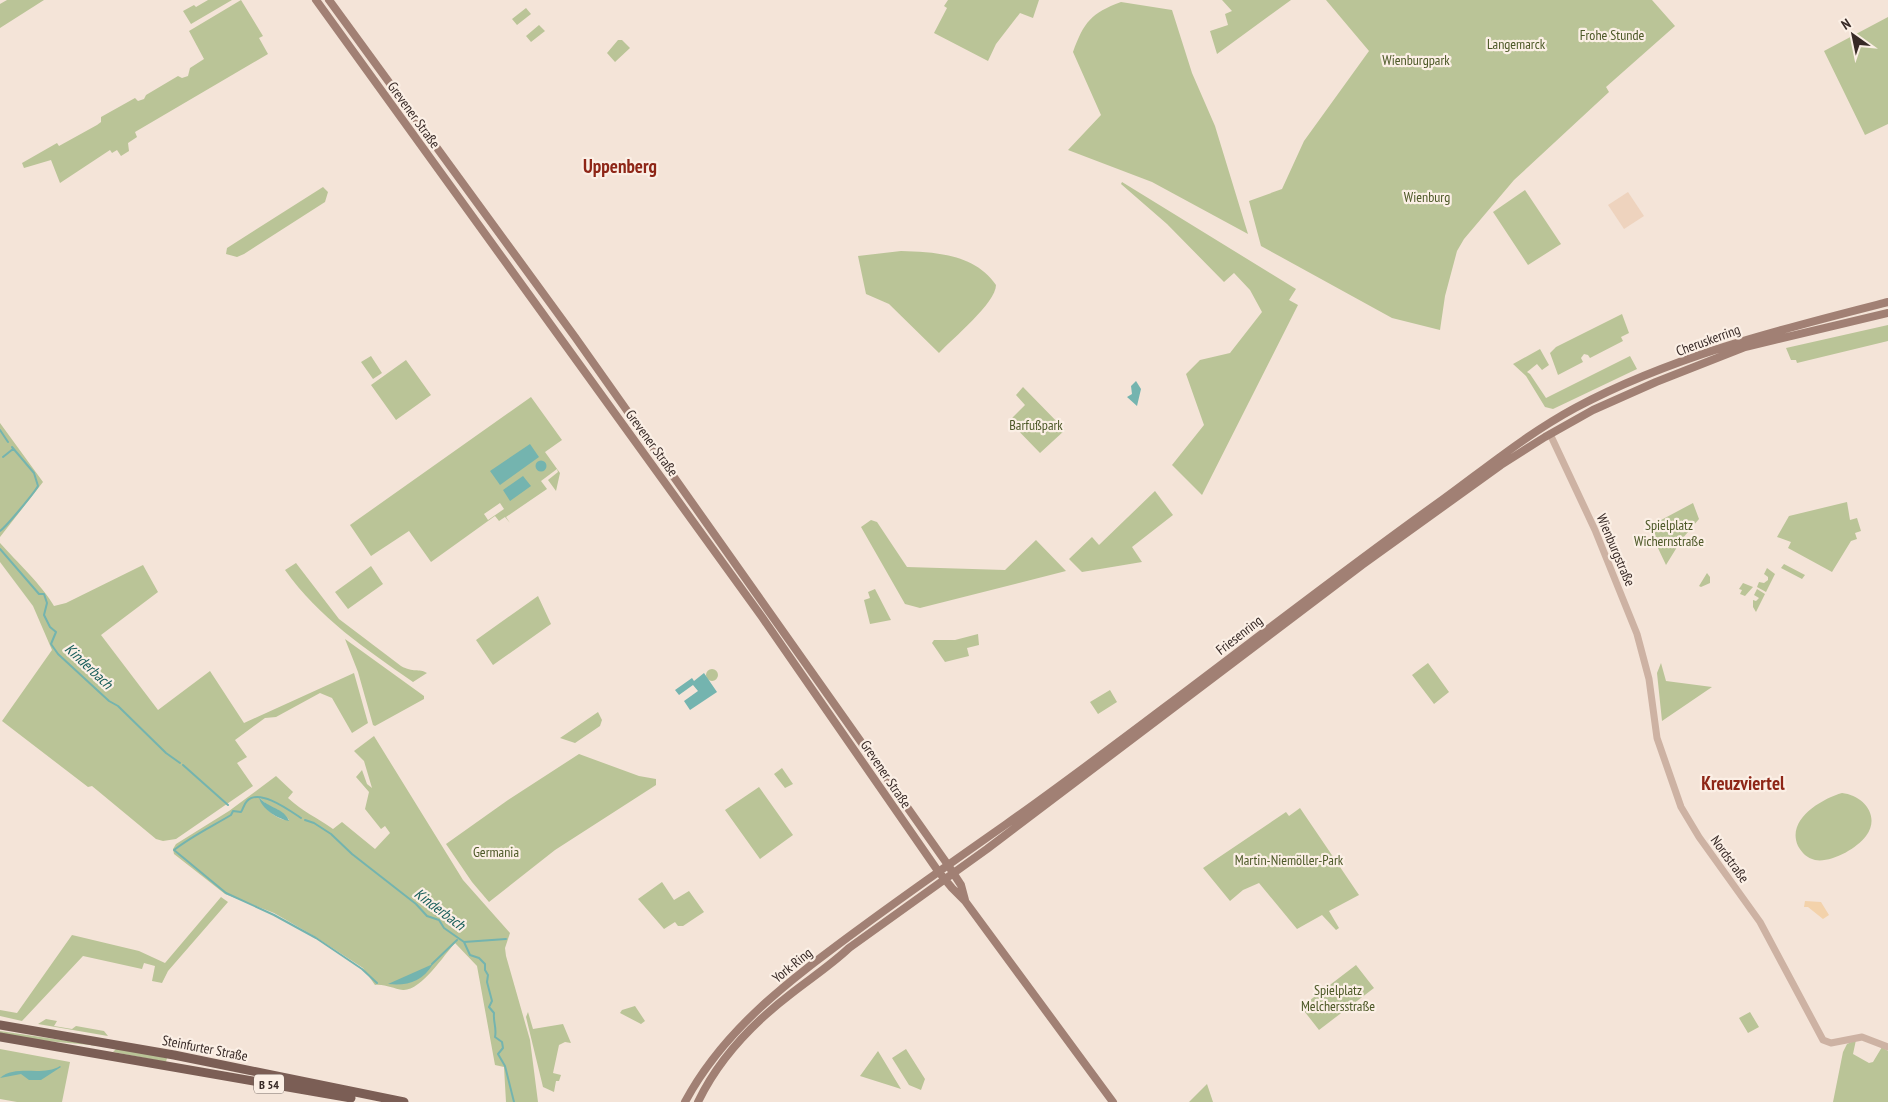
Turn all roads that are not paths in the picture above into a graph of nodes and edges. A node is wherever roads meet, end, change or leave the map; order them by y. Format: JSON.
{"nodes":[{"id":1,"x":316,"y":0,"type":"edge"},
{"id":2,"x":329,"y":0,"type":"edge"},
{"id":3,"x":1888,"y":302,"type":"edge"},
{"id":4,"x":1888,"y":314,"type":"edge"},
{"id":5,"x":1545,"y":425,"type":"joint"},
{"id":6,"x":1550,"y":434,"type":"junction"},
{"id":7,"x":1649,"y":679,"type":"joint"},
{"id":8,"x":948,"y":865,"type":"junction"},
{"id":9,"x":938,"y":871,"type":"junction"},
{"id":10,"x":954,"y":874,"type":"junction"},
{"id":11,"x":945,"y":880,"type":"junction"},
{"id":12,"x":966,"y":901,"type":"junction"},
{"id":13,"x":0,"y":1025,"type":"edge"},
{"id":14,"x":0,"y":1037,"type":"edge"},
{"id":15,"x":1888,"y":1047,"type":"edge"},
{"id":16,"x":371,"y":1102,"type":"edge"},
{"id":17,"x":404,"y":1102,"type":"edge"},
{"id":18,"x":686,"y":1102,"type":"edge"},
{"id":19,"x":698,"y":1102,"type":"edge"},
{"id":20,"x":1113,"y":1102,"type":"edge"}],
"edges":[{"from":1,"to":9,"type":"main road","name":"Grevener Straße"},
{"from":2,"to":8,"type":"main road","name":"Grevener Straße"},
{"from":3,"to":5,"type":"main road","name":"Cheruskerring"},
{"from":4,"to":6,"type":"main road","name":"Cheruskerring"},
{"from":5,"to":8,"type":"main road","name":"Friesenring"},
{"from":6,"to":7,"type":"street","name":"Wienburgstraße"},
{"from":6,"to":10,"type":"main road","name":"Friesenring"},
{"from":7,"to":15,"type":"street","name":"Nordstraße"},
{"from":8,"to":9,"type":"main road","name":"Friesenring"},
{"from":8,"to":10,"type":"main road","name":"Grevener Straße"},
{"from":9,"to":11,"type":"main road","name":"Grevener Straße"},
{"from":9,"to":18,"type":"main road","name":"York-Ring"},
{"from":10,"to":11,"type":"main road","name":"Friesenring"},
{"from":10,"to":12,"type":"main road","name":"Grevener Straße"},
{"from":11,"to":12,"type":"main road","name":"Grevener Straße"},
{"from":11,"to":19,"type":"main road","name":"York-Ring"},
{"from":12,"to":20,"type":"main road","name":"Grevener Straße"},
{"from":13,"to":17,"type":"main road","name":"Steinfurter Straße","number":"B 54"},
{"from":14,"to":16,"type":"main road","name":"Steinfurter Straße","number":"B 54"}]}
